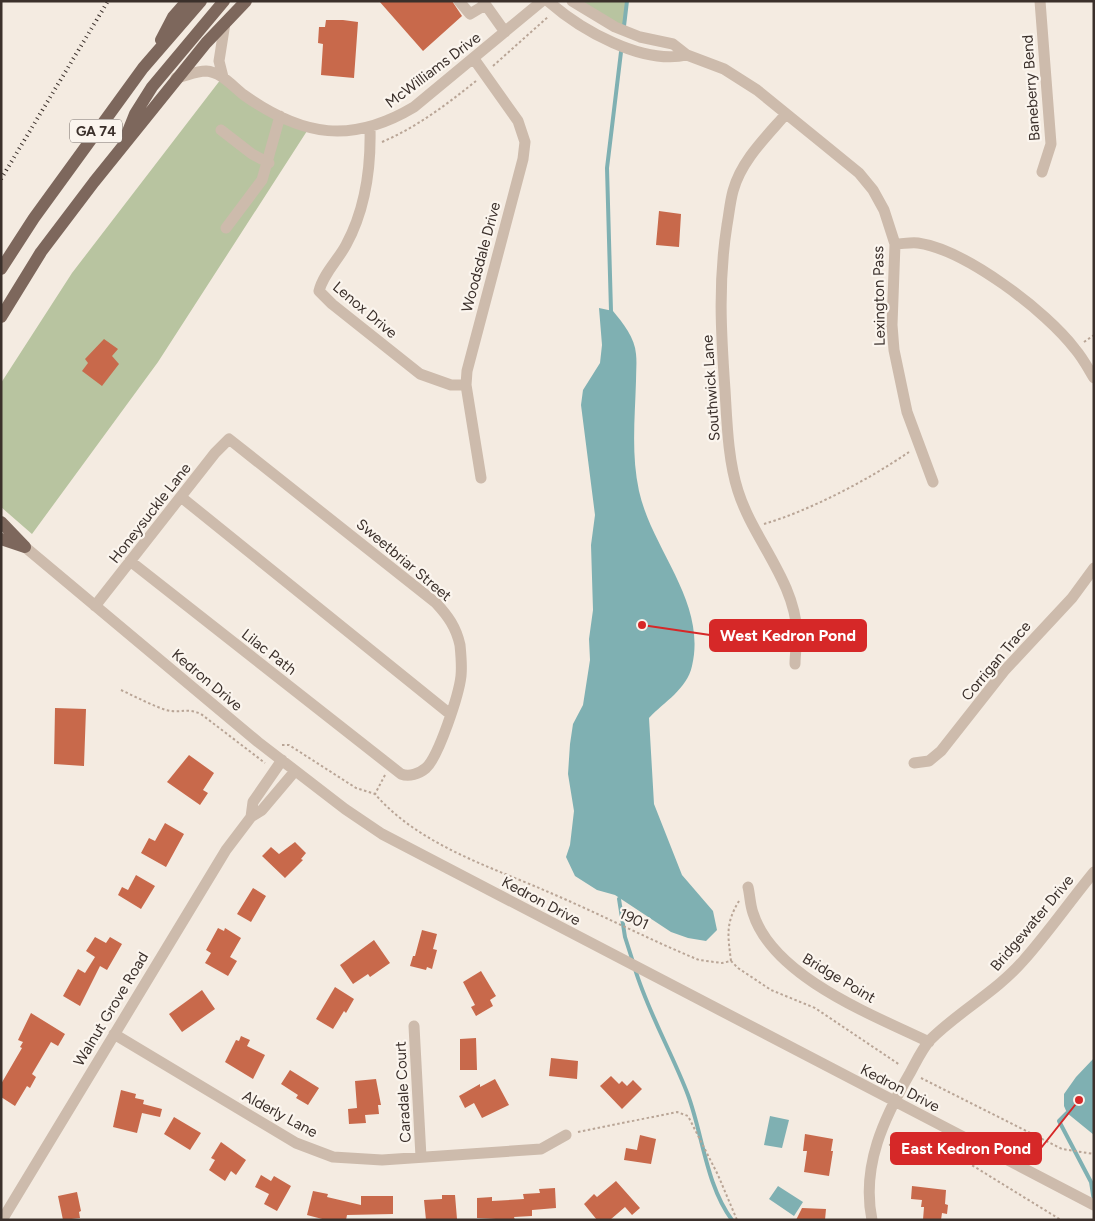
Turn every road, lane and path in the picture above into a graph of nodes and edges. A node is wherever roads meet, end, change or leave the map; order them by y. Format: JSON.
{"nodes":[{"id":1,"x":187,"y":1,"type":"edge"},
{"id":2,"x":201,"y":1,"type":"edge"},
{"id":3,"x":224,"y":1,"type":"edge"},
{"id":4,"x":246,"y":1,"type":"edge"},
{"id":5,"x":542,"y":1,"type":"edge"},
{"id":6,"x":548,"y":1,"type":"edge"},
{"id":7,"x":572,"y":1,"type":"edge"},
{"id":8,"x":1040,"y":1,"type":"edge"},
{"id":9,"x":461,"y":2,"type":"edge"},
{"id":10,"x":484,"y":3,"type":"edge"},
{"id":11,"x":557,"y":9,"type":"junction"},
{"id":12,"x":226,"y":22,"type":"junction"},
{"id":13,"x":505,"y":32,"type":"junction"},
{"id":14,"x":687,"y":55,"type":"junction"},
{"id":15,"x":151,"y":59,"type":"junction"},
{"id":16,"x":474,"y":59,"type":"junction"},
{"id":17,"x":484,"y":74,"type":"junction"},
{"id":18,"x":223,"y":77,"type":"junction"},
{"id":19,"x":176,"y":78,"type":"junction"},
{"id":20,"x":786,"y":114,"type":"junction"},
{"id":21,"x":280,"y":116,"type":"junction"},
{"id":22,"x":370,"y":128,"type":"junction"},
{"id":23,"x":221,"y":130,"type":"dead end"},
{"id":24,"x":370,"y":147,"type":"junction"},
{"id":25,"x":121,"y":148,"type":"junction"},
{"id":26,"x":269,"y":163,"type":"junction"},
{"id":27,"x":1042,"y":172,"type":"dead end"},
{"id":28,"x":226,"y":228,"type":"dead end"},
{"id":29,"x":895,"y":244,"type":"junction"},
{"id":30,"x":1,"y":269,"type":"edge"},
{"id":31,"x":1,"y":317,"type":"edge"},
{"id":32,"x":1094,"y":378,"type":"edge"},
{"id":33,"x":466,"y":385,"type":"junction"},
{"id":34,"x":229,"y":439,"type":"joint"},
{"id":35,"x":919,"y":445,"type":"junction"},
{"id":36,"x":480,"y":478,"type":"dead end"},
{"id":37,"x":933,"y":482,"type":"dead end"},
{"id":38,"x":180,"y":497,"type":"junction"},
{"id":39,"x":1,"y":522,"type":"edge"},
{"id":40,"x":754,"y":527,"type":"junction"},
{"id":41,"x":1,"y":539,"type":"edge"},
{"id":42,"x":24,"y":547,"type":"junction"},
{"id":43,"x":130,"y":561,"type":"junction"},
{"id":44,"x":1094,"y":568,"type":"edge"},
{"id":45,"x":95,"y":606,"type":"junction"},
{"id":46,"x":795,"y":664,"type":"dead end"},
{"id":47,"x":121,"y":690,"type":"dead end"},
{"id":48,"x":450,"y":714,"type":"junction"},
{"id":49,"x":278,"y":757,"type":"junction"},
{"id":50,"x":914,"y":764,"type":"dead end"},
{"id":51,"x":389,"y":766,"type":"junction"},
{"id":52,"x":295,"y":771,"type":"junction"},
{"id":53,"x":375,"y":794,"type":"junction"},
{"id":54,"x":251,"y":817,"type":"junction"},
{"id":55,"x":1094,"y":872,"type":"edge"},
{"id":56,"x":748,"y":887,"type":"joint"},
{"id":57,"x":731,"y":961,"type":"junction"},
{"id":58,"x":414,"y":1026,"type":"dead end"},
{"id":59,"x":114,"y":1034,"type":"junction"},
{"id":60,"x":929,"y":1042,"type":"junction"},
{"id":61,"x":911,"y":1072,"type":"junction"},
{"id":62,"x":893,"y":1102,"type":"junction"},
{"id":63,"x":566,"y":1135,"type":"joint"},
{"id":64,"x":878,"y":1140,"type":"junction"},
{"id":65,"x":1094,"y":1154,"type":"edge"},
{"id":66,"x":422,"y":1157,"type":"junction"},
{"id":67,"x":1094,"y":1205,"type":"edge"},
{"id":68,"x":2,"y":1220,"type":"edge"},
{"id":69,"x":737,"y":1220,"type":"edge"},
{"id":70,"x":872,"y":1220,"type":"edge"},
{"id":71,"x":1061,"y":1220,"type":"edge"}],
"edges":[{"from":1,"to":15,"type":"main road"},
{"from":2,"to":15,"type":"main road","number":"GA 74"},
{"from":3,"to":25,"type":"main road"},
{"from":4,"to":12,"type":"main road","number":"GA 74"},
{"from":5,"to":13,"type":"street","name":"McWilliams Drive"},
{"from":6,"to":11,"type":"street","name":"Lexington Pass"},
{"from":7,"to":14,"type":"street","name":"Lexington Pass"},
{"from":8,"to":27,"type":"street","name":"Baneberry Bend"},
{"from":9,"to":10,"type":"street"},
{"from":10,"to":13,"type":"street"},
{"from":11,"to":14,"type":"street","name":"Lexington Pass"},
{"from":11,"to":17,"type":"path"},
{"from":12,"to":18,"type":"street"},
{"from":12,"to":19,"type":"main road","number":"GA 74"},
{"from":13,"to":16,"type":"street","name":"McWilliams Drive"},
{"from":14,"to":20,"type":"street","name":"Lexington Pass"},
{"from":15,"to":30,"type":"main road","number":"GA 74"},
{"from":16,"to":17,"type":"street","name":"Woodsdale Drive"},
{"from":16,"to":22,"type":"street","name":"McWilliams Drive"},
{"from":17,"to":24,"type":"path"},
{"from":17,"to":33,"type":"street","name":"Woodsdale Drive"},
{"from":18,"to":19,"type":"street"},
{"from":18,"to":21,"type":"street","name":"McWilliams Drive"},
{"from":19,"to":25,"type":"main road","number":"GA 74"},
{"from":20,"to":29,"type":"street","name":"Lexington Pass"},
{"from":20,"to":40,"type":"street","name":"Southwick Lane"},
{"from":21,"to":22,"type":"street","name":"McWilliams Drive"},
{"from":21,"to":26,"type":"street"},
{"from":22,"to":24,"type":"street","name":"Lenox Drive"},
{"from":23,"to":26,"type":"street"},
{"from":24,"to":33,"type":"street","name":"Lenox Drive"},
{"from":25,"to":31,"type":"main road","number":"GA 74"},
{"from":26,"to":28,"type":"street"},
{"from":29,"to":32,"type":"street"},
{"from":29,"to":35,"type":"street","name":"Lexington Pass"},
{"from":33,"to":36,"type":"street","name":"Woodsdale Drive"},
{"from":34,"to":38,"type":"street","name":"Honeysuckle Lane"},
{"from":34,"to":48,"type":"street","name":"Sweetbriar Street"},
{"from":35,"to":37,"type":"street","name":"Lexington Pass"},
{"from":35,"to":40,"type":"path"},
{"from":38,"to":43,"type":"street","name":"Honeysuckle Lane"},
{"from":38,"to":48,"type":"street"},
{"from":39,"to":42,"type":"main road"},
{"from":40,"to":46,"type":"street","name":"Southwick Lane"},
{"from":41,"to":42,"type":"main road"},
{"from":42,"to":45,"type":"street","name":"Kedron Drive"},
{"from":43,"to":45,"type":"street","name":"Honeysuckle Lane"},
{"from":43,"to":51,"type":"street","name":"Lilac Path"},
{"from":44,"to":50,"type":"street","name":"Corrigan Trace"},
{"from":45,"to":49,"type":"street","name":"Kedron Drive"},
{"from":47,"to":49,"type":"path"},
{"from":48,"to":51,"type":"street","name":"Sweetbriar Street"},
{"from":49,"to":52,"type":"street","name":"Kedron Drive"},
{"from":49,"to":53,"type":"path"},
{"from":49,"to":54,"type":"street","name":"Walnut Grove Road"},
{"from":51,"to":53,"type":"path"},
{"from":52,"to":54,"type":"street","name":"Walnut Grove Road"},
{"from":52,"to":62,"type":"street","name":"Kedron Drive"},
{"from":53,"to":57,"type":"path","name":"1901"},
{"from":54,"to":59,"type":"street","name":"Walnut Grove Road"},
{"from":55,"to":60,"type":"street","name":"Bridgewater Drive"},
{"from":56,"to":57,"type":"path"},
{"from":56,"to":60,"type":"street","name":"Bridge Point"},
{"from":57,"to":61,"type":"path"},
{"from":58,"to":66,"type":"street","name":"Caradale Court"},
{"from":59,"to":66,"type":"street","name":"Alderly Lane"},
{"from":59,"to":68,"type":"street","name":"Walnut Grove Road"},
{"from":60,"to":61,"type":"street","name":"Bridgewater Drive"},
{"from":61,"to":62,"type":"street","name":"Bridgewater Drive"},
{"from":61,"to":65,"type":"path"},
{"from":62,"to":64,"type":"street","name":"Bridgewater Drive"},
{"from":62,"to":67,"type":"street","name":"Kedron Drive"},
{"from":63,"to":66,"type":"street","name":"Alderly Lane"},
{"from":63,"to":69,"type":"path"},
{"from":64,"to":70,"type":"street","name":"Bridgewater Drive"},
{"from":64,"to":71,"type":"path"}]}
